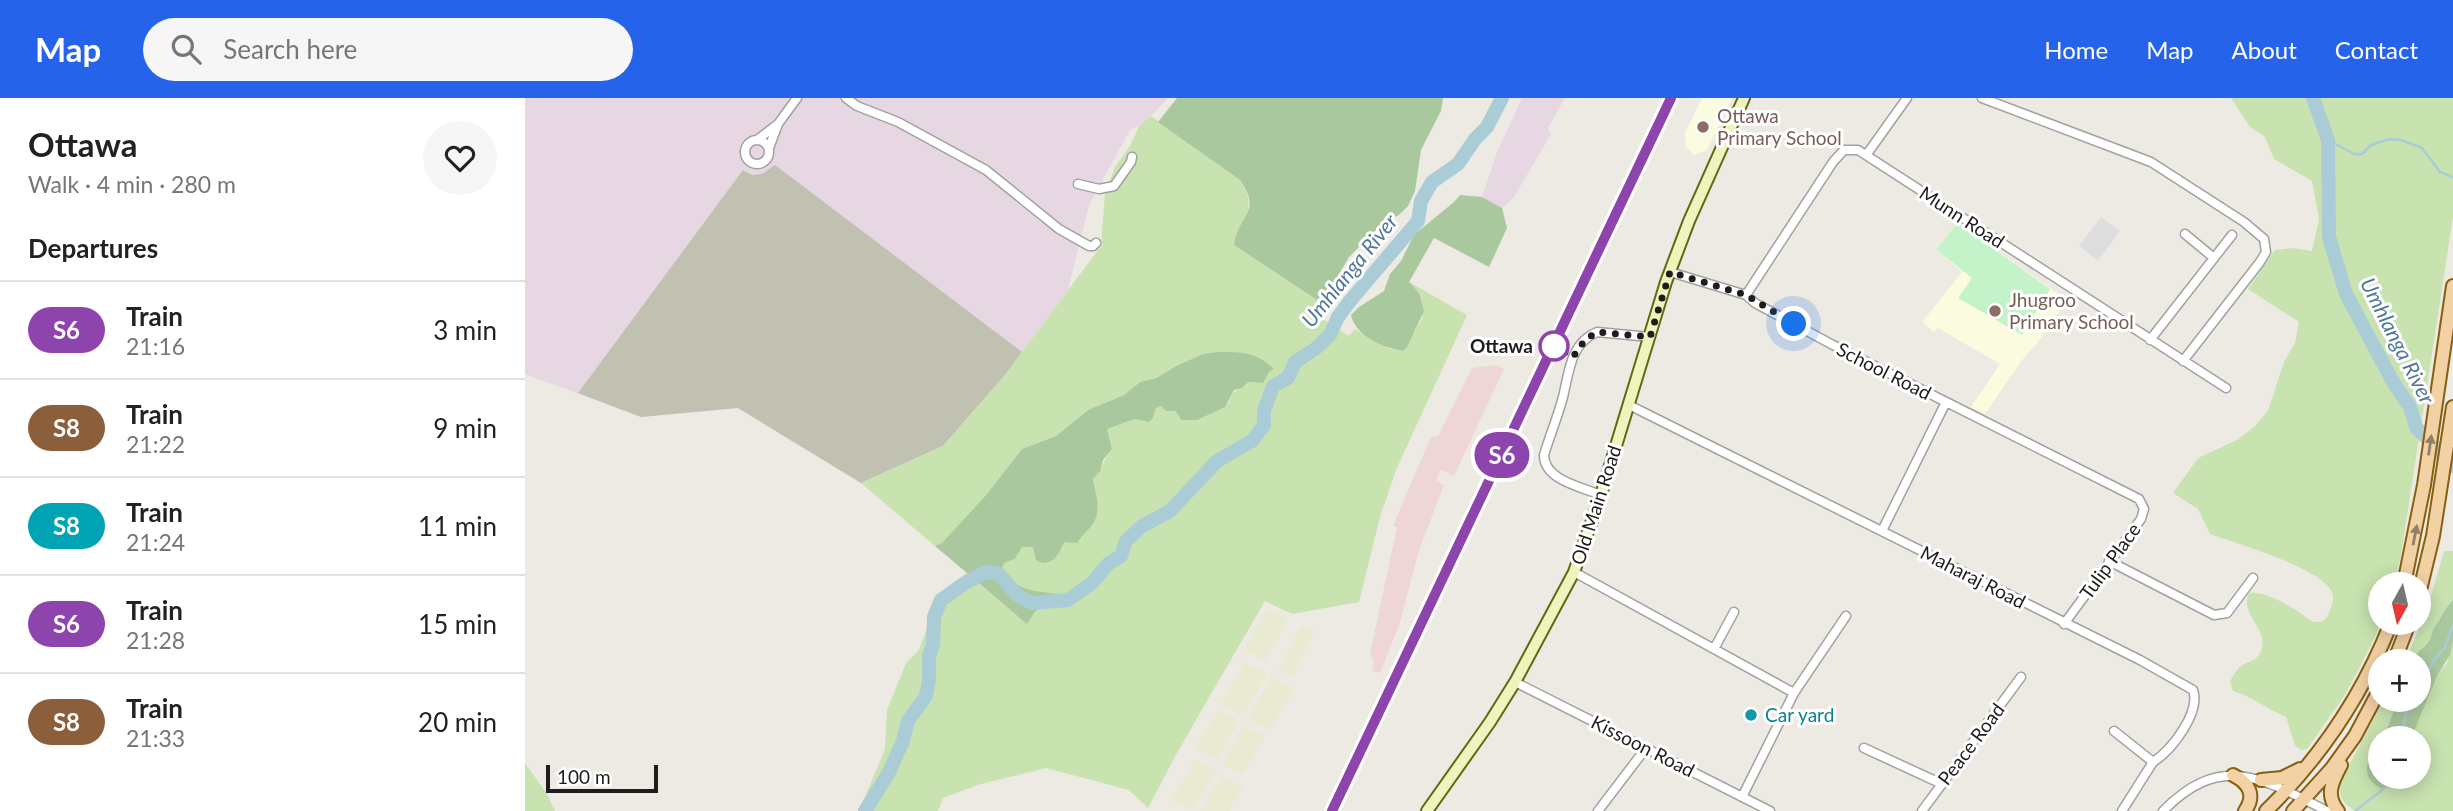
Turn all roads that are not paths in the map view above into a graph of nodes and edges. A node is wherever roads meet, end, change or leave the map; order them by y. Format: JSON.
{"nodes":[{"id":1,"x":797,"y":98,"type":"edge"},
{"id":2,"x":846,"y":98,"type":"edge"},
{"id":3,"x":1744,"y":98,"type":"edge"},
{"id":4,"x":1907,"y":98,"type":"edge"},
{"id":5,"x":1982,"y":98,"type":"edge"},
{"id":6,"x":778,"y":124,"type":"junction"},
{"id":7,"x":757,"y":140,"type":"junction"},
{"id":8,"x":769,"y":148,"type":"junction"},
{"id":9,"x":1867,"y":154,"type":"junction"},
{"id":10,"x":1132,"y":157,"type":"dead end"},
{"id":11,"x":1077,"y":184,"type":"dead end"},
{"id":12,"x":2185,"y":234,"type":"dead end"},
{"id":13,"x":2232,"y":235,"type":"dead end"},
{"id":14,"x":1096,"y":243,"type":"dead end"},
{"id":15,"x":2214,"y":258,"type":"junction"},
{"id":16,"x":1675,"y":273,"type":"junction"},
{"id":17,"x":2453,"y":286,"type":"edge"},
{"id":18,"x":1746,"y":295,"type":"junction"},
{"id":19,"x":1650,"y":337,"type":"junction"},
{"id":20,"x":2150,"y":340,"type":"junction"},
{"id":21,"x":2183,"y":361,"type":"junction"},
{"id":22,"x":2225,"y":388,"type":"dead end"},
{"id":23,"x":1946,"y":402,"type":"junction"},
{"id":24,"x":1629,"y":405,"type":"junction"},
{"id":25,"x":2453,"y":407,"type":"edge"},
{"id":26,"x":1601,"y":495,"type":"junction"},
{"id":27,"x":2136,"y":497,"type":"joint"},
{"id":28,"x":1882,"y":531,"type":"junction"},
{"id":29,"x":2109,"y":561,"type":"junction"},
{"id":30,"x":1574,"y":572,"type":"junction"},
{"id":31,"x":2406,"y":572,"type":"edge"},
{"id":32,"x":2425,"y":572,"type":"edge"},
{"id":33,"x":2253,"y":578,"type":"dead end"},
{"id":34,"x":1734,"y":612,"type":"dead end"},
{"id":35,"x":1846,"y":616,"type":"dead end"},
{"id":36,"x":2064,"y":624,"type":"junction"},
{"id":37,"x":2386,"y":635,"type":"edge"},
{"id":38,"x":1714,"y":649,"type":"junction"},
{"id":39,"x":2021,"y":677,"type":"dead end"},
{"id":40,"x":1515,"y":682,"type":"junction"},
{"id":41,"x":1794,"y":693,"type":"junction"},
{"id":42,"x":2368,"y":712,"type":"edge"},
{"id":43,"x":2114,"y":731,"type":"dead end"},
{"id":44,"x":2355,"y":736,"type":"junction"},
{"id":45,"x":1646,"y":748,"type":"junction"},
{"id":46,"x":1864,"y":748,"type":"dead end"},
{"id":47,"x":2153,"y":762,"type":"junction"},
{"id":48,"x":2305,"y":766,"type":"junction"},
{"id":49,"x":2233,"y":775,"type":"junction"},
{"id":50,"x":2261,"y":780,"type":"junction"},
{"id":51,"x":1942,"y":784,"type":"junction"},
{"id":52,"x":2285,"y":791,"type":"junction"},
{"id":53,"x":1742,"y":797,"type":"junction"},
{"id":54,"x":2304,"y":799,"type":"junction"},
{"id":55,"x":1427,"y":811,"type":"edge"},
{"id":56,"x":1598,"y":811,"type":"edge"},
{"id":57,"x":1770,"y":811,"type":"edge"},
{"id":58,"x":1922,"y":811,"type":"edge"},
{"id":59,"x":2122,"y":811,"type":"edge"},
{"id":60,"x":2163,"y":811,"type":"edge"},
{"id":61,"x":2245,"y":811,"type":"edge"},
{"id":62,"x":2266,"y":811,"type":"edge"},
{"id":63,"x":2293,"y":811,"type":"edge"},
{"id":64,"x":2327,"y":811,"type":"edge"},
{"id":65,"x":2338,"y":811,"type":"edge"}],
"edges":[{"from":1,"to":6,"type":"street"},
{"from":2,"to":14,"type":"street"},
{"from":3,"to":16,"type":"street","name":"Old Main Road"},
{"from":4,"to":9,"type":"street"},
{"from":5,"to":21,"type":"street"},
{"from":6,"to":7,"type":"street"},
{"from":6,"to":8,"type":"street"},
{"from":7,"to":8,"type":"street"},
{"from":7,"to":8,"type":"street"},
{"from":9,"to":18,"type":"street"},
{"from":9,"to":20,"type":"street","name":"Munn Road"},
{"from":10,"to":11,"type":"street"},
{"from":12,"to":15,"type":"street"},
{"from":13,"to":15,"type":"street"},
{"from":15,"to":20,"type":"street"},
{"from":16,"to":18,"type":"street","name":"School Road"},
{"from":16,"to":19,"type":"street","name":"Old Main Road"},
{"from":31,"to":17,"type":"main road","one_way":true},
{"from":18,"to":23,"type":"street","name":"School Road"},
{"from":19,"to":24,"type":"street","name":"Old Main Road"},
{"from":19,"to":26,"type":"street"},
{"from":20,"to":21,"type":"street","name":"Munn Road"},
{"from":21,"to":22,"type":"street","name":"Munn Road"},
{"from":23,"to":27,"type":"street","name":"School Road"},
{"from":23,"to":28,"type":"street","name":"School Road"},
{"from":24,"to":26,"type":"street","name":"Old Main Road"},
{"from":24,"to":28,"type":"street","name":"Maharaj Road"},
{"from":25,"to":32,"type":"main road"},
{"from":26,"to":30,"type":"street","name":"Old Main Road"},
{"from":27,"to":29,"type":"street","name":"Tulip Place"},
{"from":28,"to":36,"type":"street","name":"Maharaj Road"},
{"from":29,"to":33,"type":"street"},
{"from":29,"to":36,"type":"street","name":"Tulip Place"},
{"from":30,"to":38,"type":"street"},
{"from":30,"to":40,"type":"street","name":"Old Main Road"},
{"from":34,"to":38,"type":"street"},
{"from":35,"to":41,"type":"street"},
{"from":36,"to":47,"type":"street","name":"Maharaj Road"},
{"from":37,"to":48,"type":"main road"},
{"from":38,"to":41,"type":"street"},
{"from":39,"to":51,"type":"street","name":"Peace Road"},
{"from":40,"to":45,"type":"street","name":"Kissoon Road"},
{"from":40,"to":55,"type":"street","name":"Old Main Road"},
{"from":41,"to":53,"type":"street"},
{"from":42,"to":44,"type":"main road"},
{"from":43,"to":47,"type":"street"},
{"from":44,"to":54,"type":"main road"},
{"from":44,"to":65,"type":"main road"},
{"from":45,"to":53,"type":"street","name":"Kissoon Road"},
{"from":45,"to":56,"type":"street"},
{"from":46,"to":51,"type":"street"},
{"from":47,"to":59,"type":"street"},
{"from":48,"to":50,"type":"main road"},
{"from":48,"to":52,"type":"main road"},
{"from":49,"to":50,"type":"street"},
{"from":49,"to":60,"type":"street"},
{"from":49,"to":61,"type":"main road"},
{"from":50,"to":52,"type":"street"},
{"from":51,"to":58,"type":"street","name":"Peace Road"},
{"from":52,"to":54,"type":"street"},
{"from":52,"to":62,"type":"main road"},
{"from":53,"to":57,"type":"street","name":"Kissoon Road"},
{"from":54,"to":63,"type":"main road"},
{"from":54,"to":64,"type":"street"}]}
